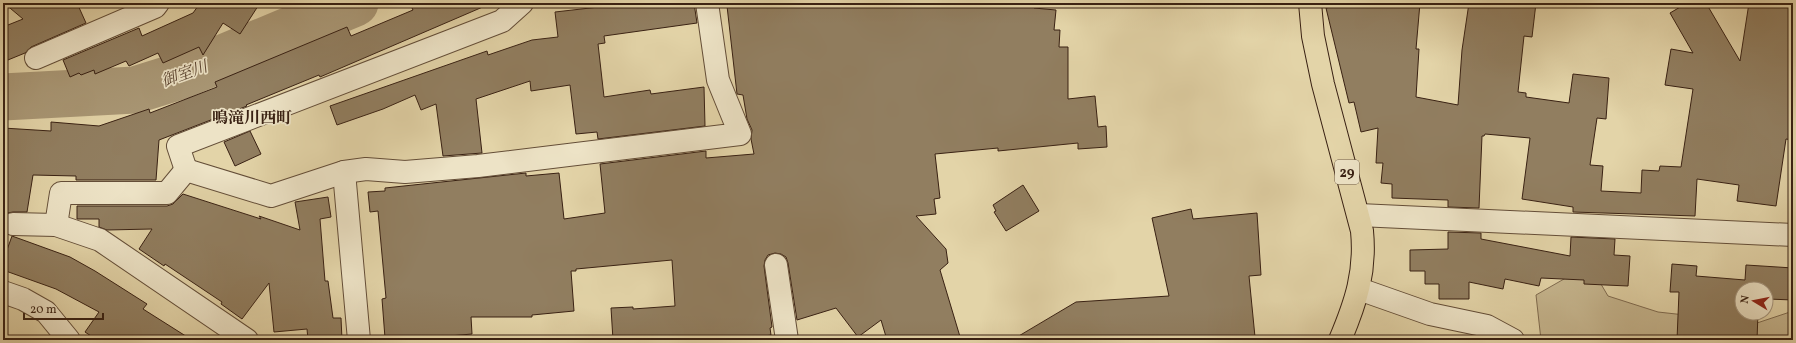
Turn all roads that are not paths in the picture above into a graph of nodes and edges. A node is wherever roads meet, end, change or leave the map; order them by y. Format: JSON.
{"nodes":[{"id":1,"x":158,"y":3,"type":"edge"},
{"id":2,"x":522,"y":3,"type":"edge"},
{"id":3,"x":708,"y":3,"type":"edge"},
{"id":4,"x":1310,"y":3,"type":"edge"},
{"id":5,"x":36,"y":58,"type":"dead end"},
{"id":6,"x":186,"y":170,"type":"junction"},
{"id":7,"x":344,"y":172,"type":"junction"},
{"id":8,"x":1359,"y":215,"type":"junction"},
{"id":9,"x":13,"y":224,"type":"dead end"},
{"id":10,"x":56,"y":225,"type":"junction"},
{"id":11,"x":1793,"y":235,"type":"edge"},
{"id":12,"x":776,"y":265,"type":"dead end"},
{"id":13,"x":1359,"y":289,"type":"junction"},
{"id":14,"x":3,"y":292,"type":"edge"},
{"id":15,"x":69,"y":340,"type":"edge"},
{"id":16,"x":247,"y":340,"type":"edge"},
{"id":17,"x":359,"y":340,"type":"edge"},
{"id":18,"x":787,"y":340,"type":"edge"},
{"id":19,"x":1340,"y":340,"type":"edge"},
{"id":20,"x":1512,"y":340,"type":"edge"}],
"edges":[{"from":1,"to":5,"type":"street"},
{"from":2,"to":6,"type":"street"},
{"from":3,"to":7,"type":"street"},
{"from":4,"to":8,"type":"main road","number":"29"},
{"from":6,"to":7,"type":"street"},
{"from":6,"to":10,"type":"street"},
{"from":7,"to":17,"type":"street"},
{"from":8,"to":11,"type":"street"},
{"from":8,"to":13,"type":"main road","number":"29"},
{"from":9,"to":10,"type":"street"},
{"from":10,"to":16,"type":"street"},
{"from":12,"to":18,"type":"street"},
{"from":13,"to":19,"type":"main road","number":"29"},
{"from":13,"to":20,"type":"street"},
{"from":14,"to":15,"type":"street"}]}
